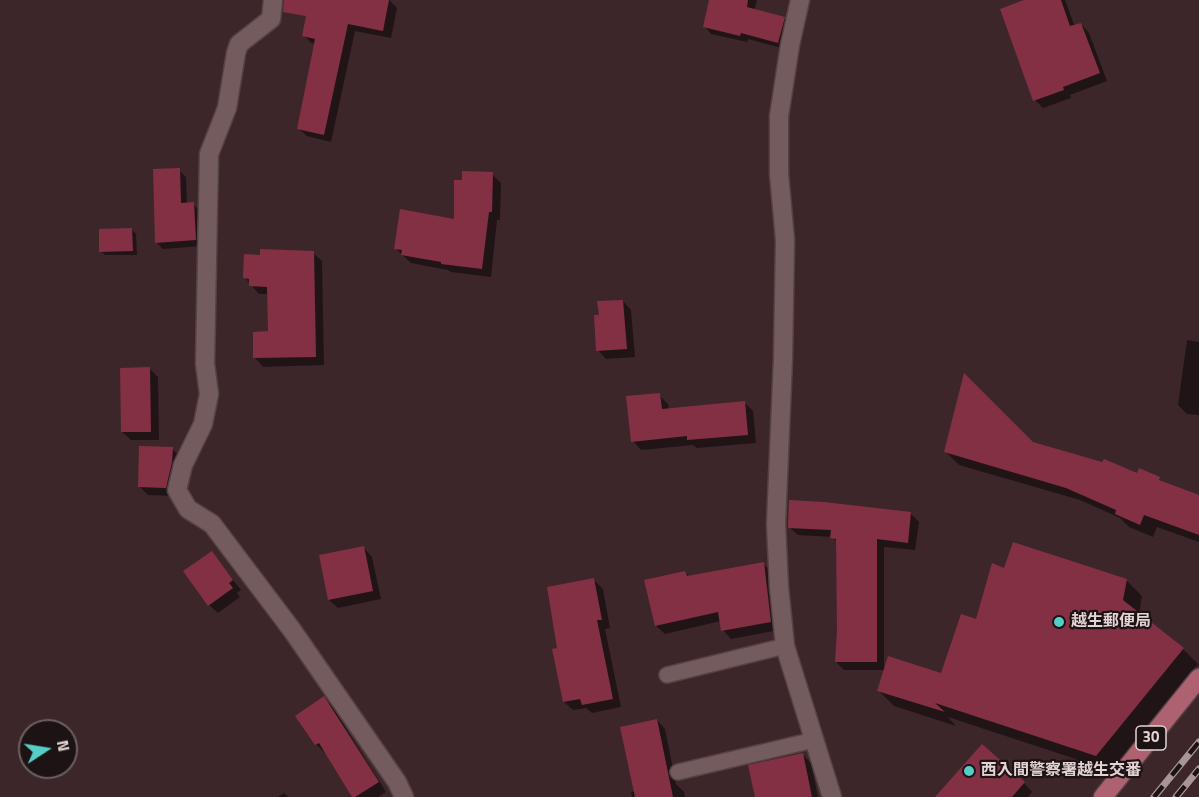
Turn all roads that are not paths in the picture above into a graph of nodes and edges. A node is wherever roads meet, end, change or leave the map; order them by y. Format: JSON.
{"nodes":[{"id":1,"x":273,"y":0,"type":"edge"},
{"id":2,"x":800,"y":0,"type":"edge"},
{"id":3,"x":785,"y":646,"type":"junction"},
{"id":4,"x":667,"y":675,"type":"dead end"},
{"id":5,"x":1199,"y":678,"type":"edge"},
{"id":6,"x":814,"y":740,"type":"junction"},
{"id":7,"x":678,"y":772,"type":"dead end"},
{"id":8,"x":404,"y":797,"type":"edge"},
{"id":9,"x":832,"y":797,"type":"edge"},
{"id":10,"x":1103,"y":797,"type":"edge"}],
"edges":[{"from":1,"to":8,"type":"street"},
{"from":2,"to":3,"type":"street"},
{"from":3,"to":4,"type":"lane"},
{"from":3,"to":6,"type":"street"},
{"from":5,"to":10,"type":"main road","number":"30"},
{"from":6,"to":7,"type":"lane"},
{"from":6,"to":9,"type":"street"}]}
